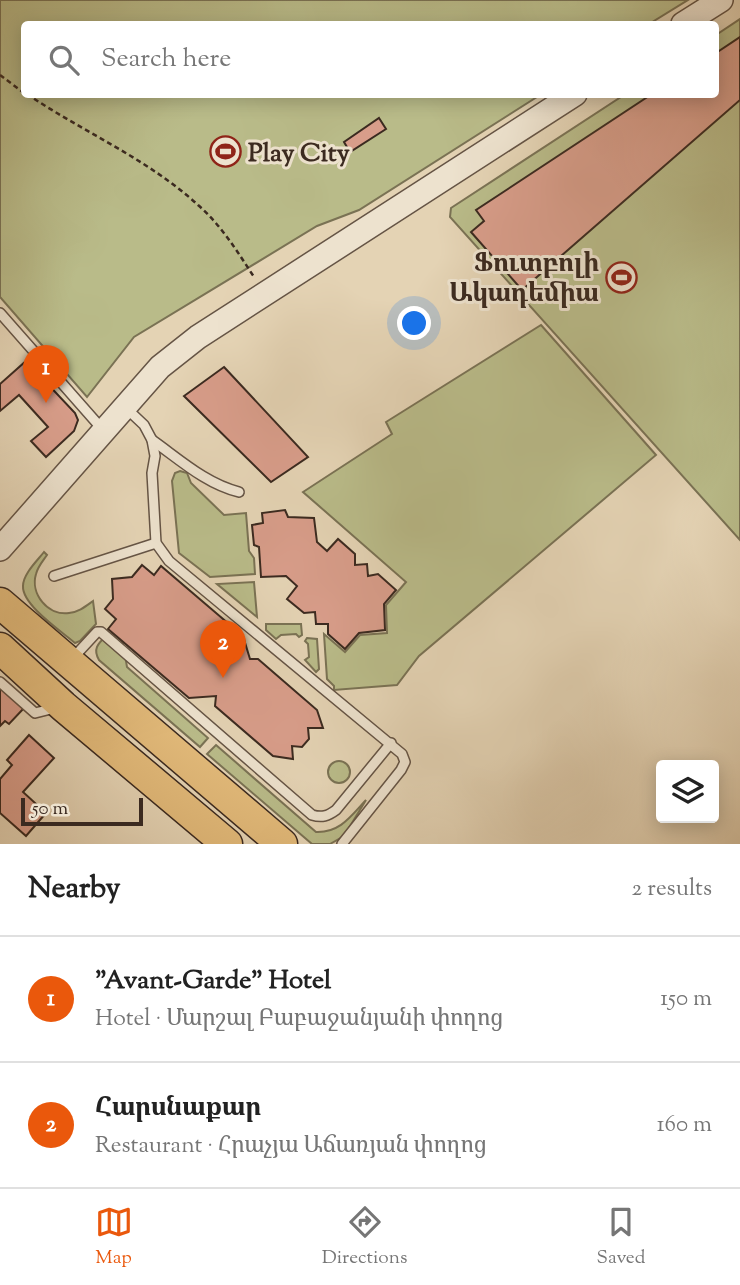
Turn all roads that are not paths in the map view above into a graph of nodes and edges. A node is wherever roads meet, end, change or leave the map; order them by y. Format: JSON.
{"nodes":[{"id":1,"x":721,"y":0,"type":"edge"},
{"id":2,"x":688,"y":21,"type":"edge"},
{"id":3,"x":569,"y":98,"type":"edge"},
{"id":4,"x":0,"y":313,"type":"edge"},
{"id":5,"x":125,"y":407,"type":"junction"},
{"id":6,"x":103,"y":430,"type":"junction"},
{"id":7,"x":152,"y":440,"type":"junction"},
{"id":8,"x":239,"y":492,"type":"dead end"},
{"id":9,"x":156,"y":543,"type":"junction"},
{"id":10,"x":0,"y":549,"type":"edge"},
{"id":11,"x":54,"y":576,"type":"dead end"},
{"id":12,"x":0,"y":603,"type":"edge"},
{"id":13,"x":3,"y":654,"type":"edge"},
{"id":14,"x":69,"y":662,"type":"junction"},
{"id":15,"x":0,"y":682,"type":"edge"},
{"id":16,"x":63,"y":706,"type":"junction"},
{"id":17,"x":391,"y":743,"type":"junction"},
{"id":18,"x":227,"y":844,"type":"edge"},
{"id":19,"x":282,"y":844,"type":"edge"},
{"id":20,"x":342,"y":844,"type":"edge"}],
"edges":[{"from":1,"to":2,"type":"street"},
{"from":3,"to":5,"type":"street"},
{"from":4,"to":6,"type":"lane"},
{"from":5,"to":6,"type":"street"},
{"from":5,"to":7,"type":"lane"},
{"from":6,"to":10,"type":"street"},
{"from":7,"to":8,"type":"lane"},
{"from":7,"to":9,"type":"lane"},
{"from":9,"to":11,"type":"lane"},
{"from":9,"to":17,"type":"lane"},
{"from":12,"to":14,"type":"highway"},
{"from":13,"to":16,"type":"highway"},
{"from":14,"to":17,"type":"lane"},
{"from":14,"to":19,"type":"highway"},
{"from":15,"to":16,"type":"lane"},
{"from":16,"to":18,"type":"highway"},
{"from":17,"to":20,"type":"lane"}]}
